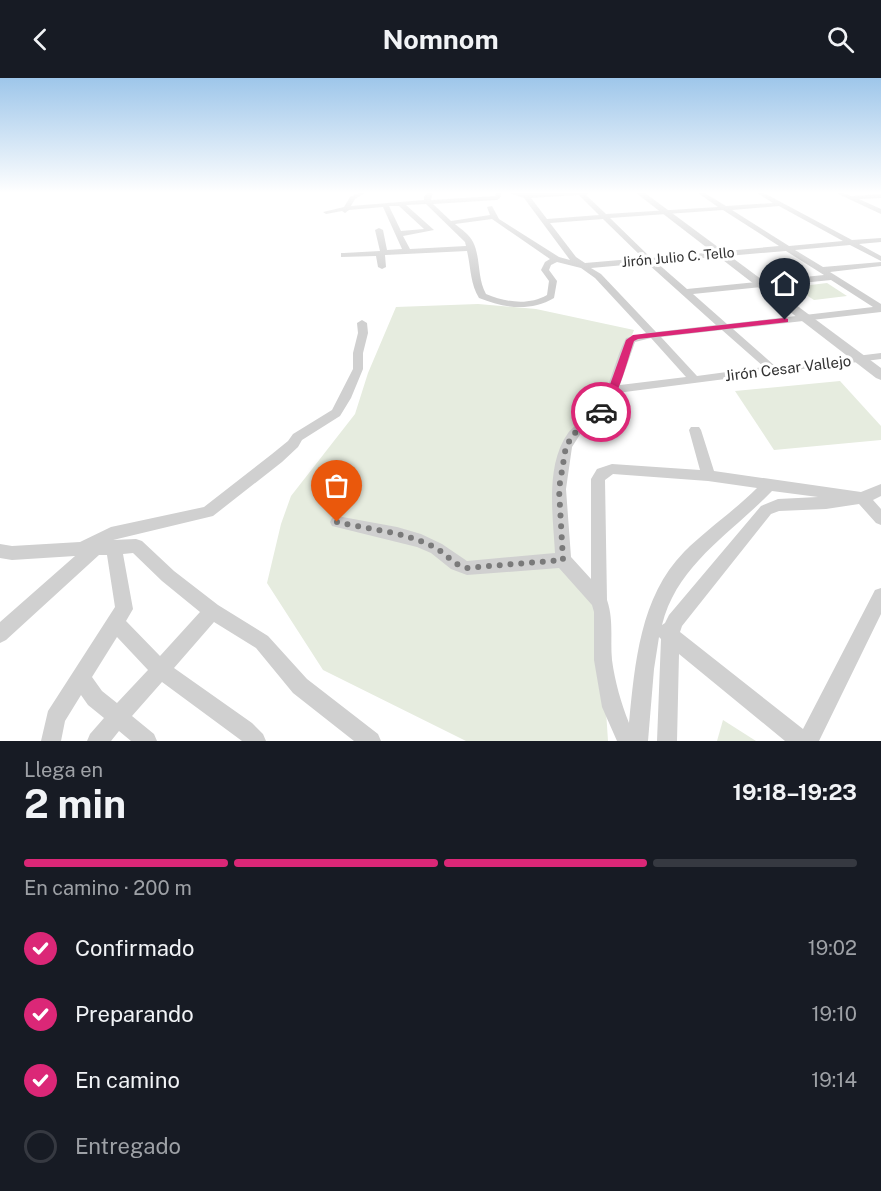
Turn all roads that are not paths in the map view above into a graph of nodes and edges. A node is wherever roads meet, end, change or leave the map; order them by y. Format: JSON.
{"nodes":[{"id":1,"x":394,"y":224,"type":"edge"},
{"id":2,"x":423,"y":224,"type":"edge"},
{"id":3,"x":450,"y":224,"type":"edge"},
{"id":4,"x":503,"y":224,"type":"edge"},
{"id":5,"x":546,"y":224,"type":"edge"},
{"id":6,"x":612,"y":224,"type":"edge"},
{"id":7,"x":680,"y":224,"type":"edge"},
{"id":8,"x":749,"y":224,"type":"edge"},
{"id":9,"x":817,"y":224,"type":"edge"},
{"id":10,"x":379,"y":230,"type":"dead end"},
{"id":11,"x":399,"y":234,"type":"junction"},
{"id":12,"x":881,"y":240,"type":"edge"},
{"id":13,"x":435,"y":243,"type":"dead end"},
{"id":14,"x":851,"y":243,"type":"junction"},
{"id":15,"x":405,"y":248,"type":"junction"},
{"id":16,"x":471,"y":248,"type":"junction"},
{"id":17,"x":786,"y":248,"type":"junction"},
{"id":18,"x":382,"y":251,"type":"junction"},
{"id":19,"x":718,"y":254,"type":"junction"},
{"id":20,"x":344,"y":255,"type":"dead end"},
{"id":21,"x":556,"y":259,"type":"junction"},
{"id":22,"x":648,"y":259,"type":"junction"},
{"id":23,"x":881,"y":259,"type":"edge"},
{"id":24,"x":881,"y":264,"type":"edge"},
{"id":25,"x":582,"y":266,"type":"junction"},
{"id":26,"x":382,"y":267,"type":"dead end"},
{"id":27,"x":830,"y":272,"type":"junction"},
{"id":28,"x":760,"y":285,"type":"junction"},
{"id":29,"x":684,"y":292,"type":"junction"},
{"id":30,"x":881,"y":300,"type":"edge"},
{"id":31,"x":881,"y":308,"type":"edge"},
{"id":32,"x":806,"y":318,"type":"junction"},
{"id":33,"x":362,"y":323,"type":"dead end"},
{"id":34,"x":723,"y":327,"type":"junction"},
{"id":35,"x":651,"y":334,"type":"junction"},
{"id":36,"x":881,"y":356,"type":"edge"},
{"id":37,"x":861,"y":359,"type":"junction"},
{"id":38,"x":773,"y":370,"type":"junction"},
{"id":39,"x":881,"y":375,"type":"edge"},
{"id":40,"x":695,"y":380,"type":"junction"},
{"id":41,"x":613,"y":390,"type":"junction"},
{"id":42,"x":695,"y":430,"type":"dead end"},
{"id":43,"x":708,"y":476,"type":"junction"},
{"id":44,"x":770,"y":484,"type":"junction"},
{"id":45,"x":881,"y":490,"type":"edge"},
{"id":46,"x":862,"y":498,"type":"junction"},
{"id":47,"x":881,"y":519,"type":"edge"},
{"id":48,"x":337,"y":522,"type":"dead end"},
{"id":49,"x":114,"y":547,"type":"junction"},
{"id":50,"x":87,"y":549,"type":"junction"},
{"id":51,"x":0,"y":550,"type":"edge"},
{"id":52,"x":563,"y":560,"type":"junction"},
{"id":53,"x":881,"y":596,"type":"edge"},
{"id":54,"x":599,"y":600,"type":"junction"},
{"id":55,"x":212,"y":611,"type":"junction"},
{"id":56,"x":653,"y":622,"type":"junction"},
{"id":57,"x":116,"y":623,"type":"junction"},
{"id":58,"x":0,"y":634,"type":"edge"},
{"id":59,"x":670,"y":635,"type":"junction"},
{"id":60,"x":161,"y":670,"type":"junction"},
{"id":61,"x":81,"y":679,"type":"junction"},
{"id":62,"x":119,"y":716,"type":"junction"},
{"id":63,"x":51,"y":741,"type":"edge"},
{"id":64,"x":97,"y":741,"type":"edge"},
{"id":65,"x":147,"y":741,"type":"edge"},
{"id":66,"x":256,"y":741,"type":"edge"},
{"id":67,"x":371,"y":741,"type":"edge"},
{"id":68,"x":627,"y":741,"type":"edge"},
{"id":69,"x":638,"y":741,"type":"edge"},
{"id":70,"x":667,"y":741,"type":"edge"},
{"id":71,"x":801,"y":741,"type":"edge"},
{"id":72,"x":808,"y":741,"type":"edge"}],
"edges":[{"from":1,"to":11,"type":"street"},
{"from":2,"to":11,"type":"street"},
{"from":3,"to":16,"type":"street"},
{"from":4,"to":21,"type":"street"},
{"from":5,"to":25,"type":"street"},
{"from":6,"to":22,"type":"street"},
{"from":7,"to":19,"type":"street"},
{"from":8,"to":17,"type":"street"},
{"from":9,"to":14,"type":"street"},
{"from":10,"to":18,"type":"street"},
{"from":11,"to":15,"type":"street"},
{"from":12,"to":14,"type":"street","name":"Jirón Julio C. Tello"},
{"from":13,"to":15,"type":"street"},
{"from":14,"to":17,"type":"street","name":"Jirón Julio C. Tello"},
{"from":14,"to":23,"type":"street"},
{"from":15,"to":16,"type":"street"},
{"from":15,"to":18,"type":"street"},
{"from":16,"to":21,"type":"street"},
{"from":17,"to":19,"type":"street","name":"Jirón Julio C. Tello"},
{"from":17,"to":27,"type":"street"},
{"from":18,"to":20,"type":"street"},
{"from":18,"to":26,"type":"street"},
{"from":19,"to":22,"type":"street","name":"Jirón Julio C. Tello"},
{"from":19,"to":28,"type":"street"},
{"from":21,"to":25,"type":"street"},
{"from":22,"to":25,"type":"street","name":"Jirón Julio C. Tello"},
{"from":22,"to":29,"type":"street"},
{"from":24,"to":27,"type":"street"},
{"from":25,"to":35,"type":"street"},
{"from":27,"to":28,"type":"street"},
{"from":27,"to":30,"type":"street"},
{"from":27,"to":31,"type":"street"},
{"from":28,"to":29,"type":"street"},
{"from":28,"to":32,"type":"street"},
{"from":29,"to":34,"type":"street"},
{"from":31,"to":32,"type":"street"},
{"from":32,"to":34,"type":"street"},
{"from":32,"to":37,"type":"street"},
{"from":33,"to":50,"type":"street"},
{"from":34,"to":35,"type":"street"},
{"from":34,"to":38,"type":"street"},
{"from":35,"to":40,"type":"street"},
{"from":35,"to":41,"type":"street"},
{"from":36,"to":37,"type":"street","name":"Jirón Cesar Vallejo"},
{"from":37,"to":38,"type":"street","name":"Jirón Cesar Vallejo"},
{"from":37,"to":39,"type":"street"},
{"from":38,"to":40,"type":"street","name":"Jirón Cesar Vallejo"},
{"from":40,"to":41,"type":"street","name":"Jirón Cesar Vallejo"},
{"from":41,"to":52,"type":"street"},
{"from":42,"to":43,"type":"street"},
{"from":43,"to":44,"type":"street"},
{"from":43,"to":54,"type":"street"},
{"from":44,"to":46,"type":"street"},
{"from":44,"to":56,"type":"street"},
{"from":45,"to":46,"type":"street"},
{"from":46,"to":47,"type":"street"},
{"from":46,"to":59,"type":"street"},
{"from":48,"to":52,"type":"street"},
{"from":49,"to":50,"type":"street"},
{"from":49,"to":55,"type":"street"},
{"from":49,"to":57,"type":"street"},
{"from":50,"to":51,"type":"street"},
{"from":50,"to":58,"type":"street"},
{"from":52,"to":54,"type":"street"},
{"from":53,"to":72,"type":"street"},
{"from":54,"to":68,"type":"street"},
{"from":55,"to":60,"type":"street"},
{"from":55,"to":67,"type":"street"},
{"from":56,"to":59,"type":"street"},
{"from":56,"to":69,"type":"street"},
{"from":57,"to":60,"type":"street"},
{"from":57,"to":61,"type":"street"},
{"from":59,"to":70,"type":"street"},
{"from":59,"to":71,"type":"street"},
{"from":60,"to":62,"type":"street"},
{"from":60,"to":66,"type":"street"},
{"from":61,"to":62,"type":"street"},
{"from":61,"to":63,"type":"street"},
{"from":62,"to":64,"type":"street"},
{"from":62,"to":65,"type":"street"}]}
